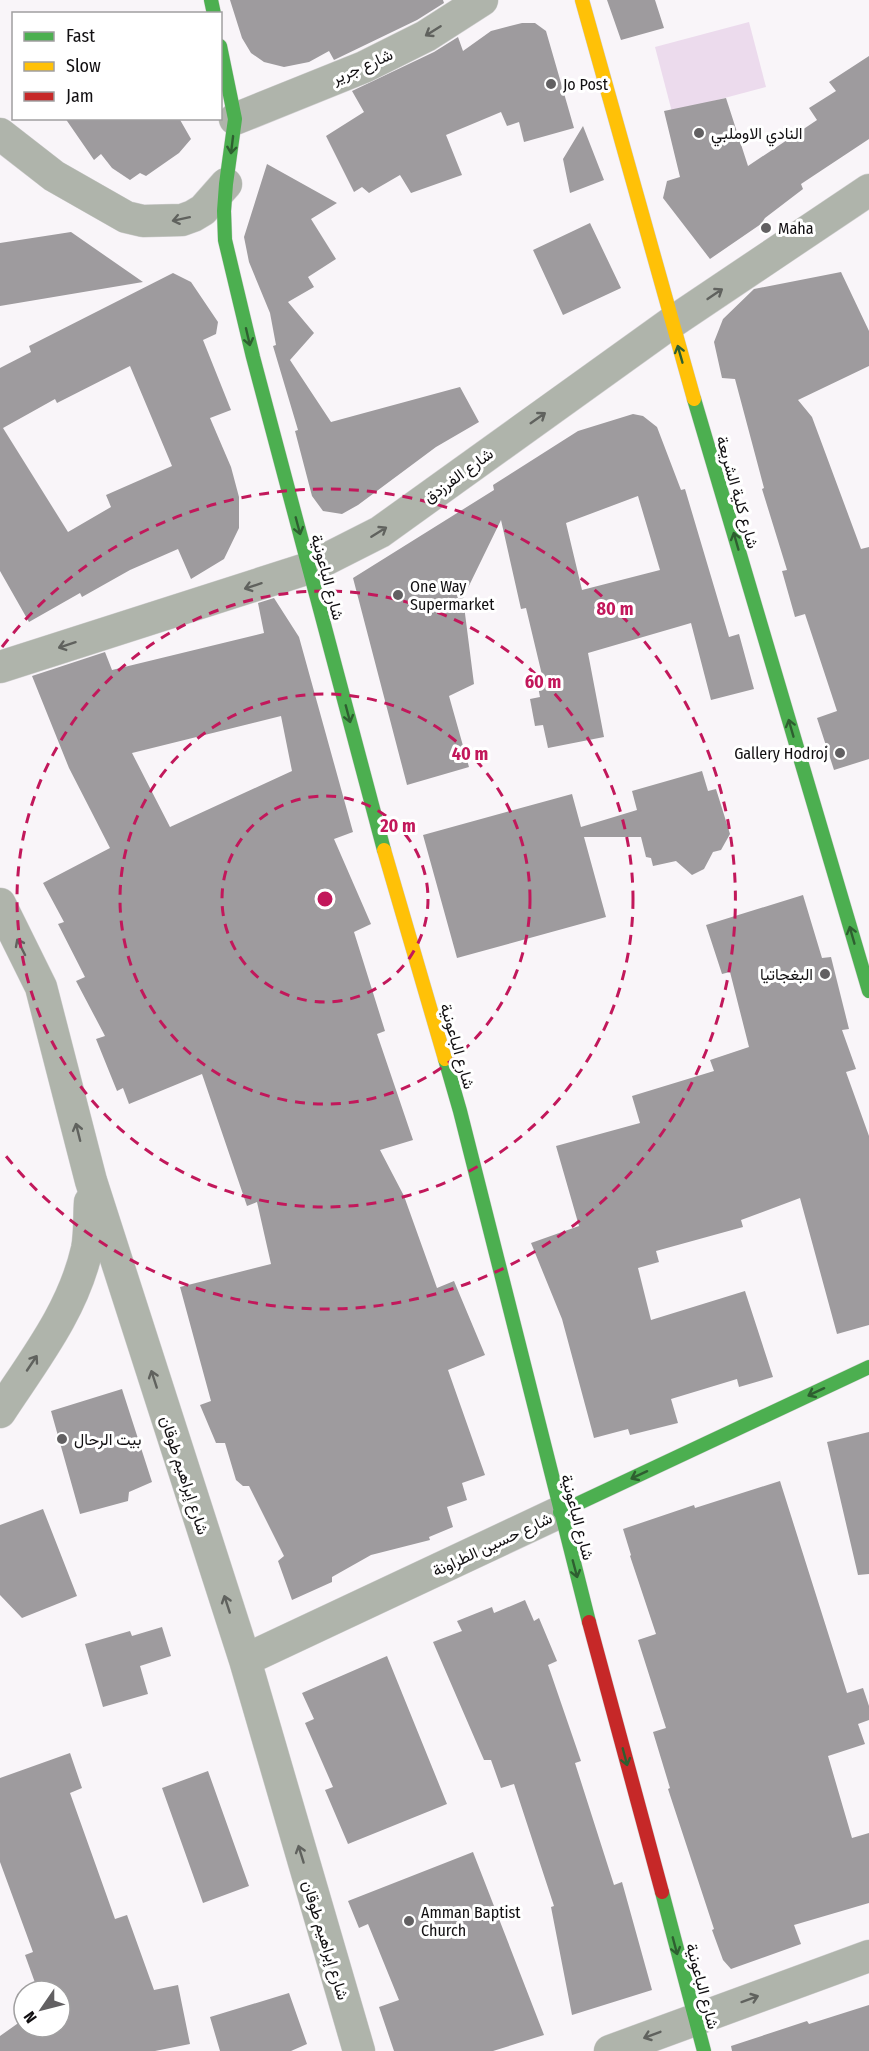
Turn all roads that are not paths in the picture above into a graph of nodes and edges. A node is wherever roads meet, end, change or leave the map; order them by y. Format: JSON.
{"nodes":[{"id":1,"x":482,"y":0,"type":"edge"},
{"id":2,"x":582,"y":0,"type":"edge"},
{"id":3,"x":222,"y":56,"type":"edge"},
{"id":4,"x":235,"y":119,"type":"junction"},
{"id":5,"x":0,"y":134,"type":"edge"},
{"id":6,"x":226,"y":184,"type":"junction"},
{"id":7,"x":869,"y":190,"type":"edge"},
{"id":8,"x":671,"y":323,"type":"junction"},
{"id":9,"x":309,"y":568,"type":"junction"},
{"id":10,"x":0,"y":667,"type":"edge"},
{"id":11,"x":0,"y":904,"type":"edge"},
{"id":12,"x":869,"y":991,"type":"edge"},
{"id":13,"x":91,"y":1181,"type":"junction"},
{"id":14,"x":869,"y":1367,"type":"edge"},
{"id":15,"x":0,"y":1412,"type":"edge"},
{"id":16,"x":560,"y":1512,"type":"junction"},
{"id":17,"x":245,"y":1660,"type":"junction"},
{"id":18,"x":869,"y":1956,"type":"edge"},
{"id":19,"x":695,"y":2019,"type":"junction"},
{"id":20,"x":359,"y":2051,"type":"edge"},
{"id":21,"x":610,"y":2051,"type":"edge"},
{"id":22,"x":704,"y":2051,"type":"edge"}],
"edges":[{"from":1,"to":4,"type":"street","name":"شارع جرير","one_way":true},
{"from":2,"to":8,"type":"street","name":"شارع كلية الشريعة"},
{"from":3,"to":4,"type":"street","name":"شارع الباعونية"},
{"from":4,"to":6,"type":"street","name":"شارع الباعونية","one_way":true},
{"from":6,"to":5,"type":"street","one_way":true},
{"from":6,"to":9,"type":"street","name":"شارع الباعونية","one_way":true},
{"from":8,"to":7,"type":"street","name":"شارع الفرزدق","one_way":true},
{"from":9,"to":8,"type":"street","name":"شارع الفرزدق","one_way":true},
{"from":12,"to":8,"type":"street","name":"شارع كلية الشريعة","one_way":true},
{"from":9,"to":10,"type":"street","name":"شارع الفرزدق","one_way":true},
{"from":9,"to":16,"type":"street","name":"شارع الباعونية","one_way":true},
{"from":13,"to":11,"type":"street","name":"شارع إبراهيم طوقان","one_way":true},
{"from":15,"to":13,"type":"street","one_way":true},
{"from":17,"to":13,"type":"street","name":"شارع إبراهيم طوقان","one_way":true},
{"from":14,"to":16,"type":"street","name":"شارع حسين الطراونة","one_way":true},
{"from":16,"to":17,"type":"street","name":"شارع حسين الطراونة"},
{"from":16,"to":19,"type":"street","name":"شارع الباعونية","one_way":true},
{"from":20,"to":17,"type":"street","name":"شارع إبراهيم طوقان","one_way":true},
{"from":19,"to":18,"type":"street","one_way":true},
{"from":19,"to":21,"type":"street","one_way":true},
{"from":19,"to":22,"type":"street","name":"شارع الباعونية"}]}
